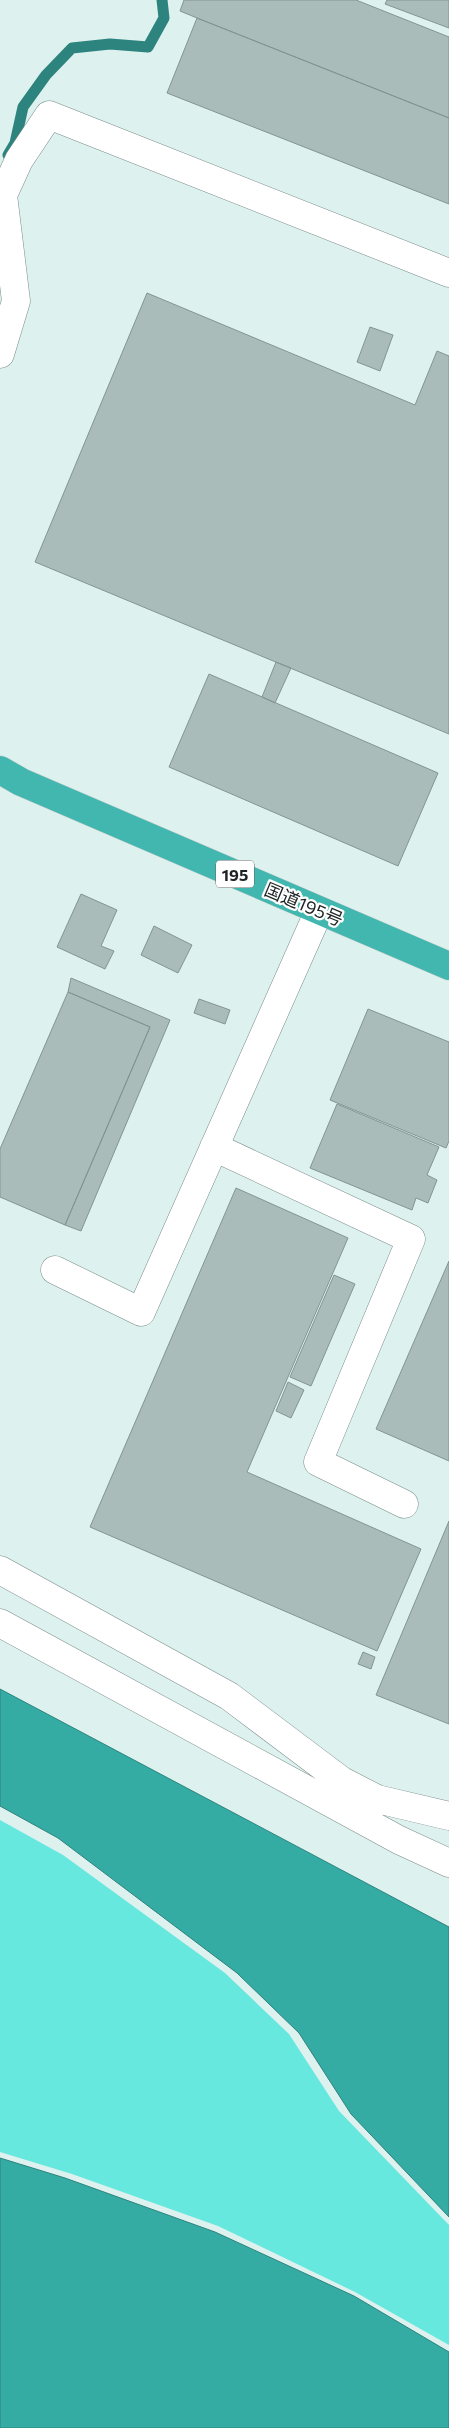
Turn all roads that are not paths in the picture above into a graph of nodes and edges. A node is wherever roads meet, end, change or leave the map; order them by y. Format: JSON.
{"nodes":[{"id":1,"x":449,"y":273,"type":"edge"},
{"id":2,"x":0,"y":354,"type":"edge"},
{"id":3,"x":7,"y":776,"type":"edge"},
{"id":4,"x":319,"y":910,"type":"junction"},
{"id":5,"x":449,"y":966,"type":"edge"},
{"id":6,"x":214,"y":1147,"type":"junction"},
{"id":7,"x":55,"y":1270,"type":"dead end"},
{"id":8,"x":404,"y":1504,"type":"dead end"},
{"id":9,"x":0,"y":1570,"type":"edge"},
{"id":10,"x":0,"y":1623,"type":"edge"},
{"id":11,"x":337,"y":1793,"type":"junction"},
{"id":12,"x":449,"y":1816,"type":"edge"},
{"id":13,"x":449,"y":1863,"type":"edge"}],
"edges":[{"from":1,"to":2,"type":"street"},
{"from":3,"to":4,"type":"highway","name":"国道195号","number":"195"},
{"from":4,"to":5,"type":"highway","name":"国道195号","number":"195"},
{"from":4,"to":6,"type":"street"},
{"from":6,"to":7,"type":"street"},
{"from":6,"to":8,"type":"street"},
{"from":9,"to":11,"type":"street"},
{"from":10,"to":11,"type":"street"},
{"from":11,"to":12,"type":"street"},
{"from":11,"to":13,"type":"street"}]}
